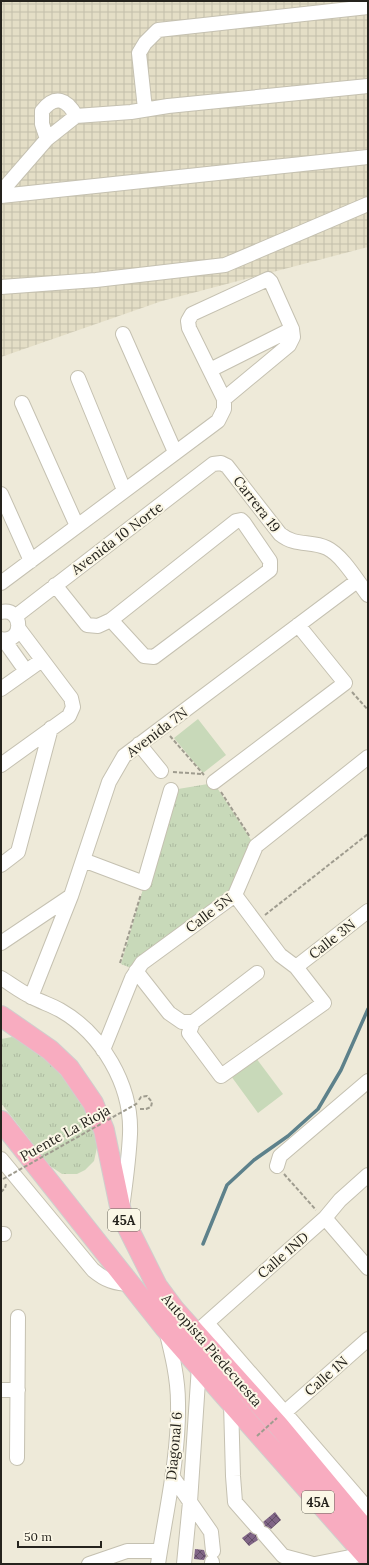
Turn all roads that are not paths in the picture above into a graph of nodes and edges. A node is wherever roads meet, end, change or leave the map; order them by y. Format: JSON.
{"nodes":[{"id":1,"x":368,"y":7,"type":"edge"},
{"id":2,"x":368,"y":86,"type":"edge"},
{"id":3,"x":145,"y":109,"type":"junction"},
{"id":4,"x":76,"y":116,"type":"junction"},
{"id":5,"x":47,"y":139,"type":"junction"},
{"id":6,"x":368,"y":157,"type":"edge"},
{"id":7,"x":1,"y":192,"type":"edge"},
{"id":8,"x":1,"y":196,"type":"edge"},
{"id":9,"x":368,"y":204,"type":"edge"},
{"id":10,"x":1,"y":287,"type":"edge"},
{"id":11,"x":292,"y":329,"type":"junction"},
{"id":12,"x":123,"y":334,"type":"dead end"},
{"id":13,"x":210,"y":370,"type":"junction"},
{"id":14,"x":78,"y":378,"type":"dead end"},
{"id":15,"x":224,"y":399,"type":"junction"},
{"id":16,"x":22,"y":402,"type":"dead end"},
{"id":17,"x":175,"y":452,"type":"junction"},
{"id":18,"x":221,"y":463,"type":"joint"},
{"id":19,"x":124,"y":490,"type":"junction"},
{"id":20,"x":1,"y":494,"type":"edge"},
{"id":21,"x":77,"y":526,"type":"junction"},
{"id":22,"x":31,"y":561,"type":"junction"},
{"id":23,"x":357,"y":581,"type":"junction"},
{"id":24,"x":1,"y":583,"type":"edge"},
{"id":25,"x":56,"y":585,"type":"junction"},
{"id":26,"x":368,"y":596,"type":"edge"},
{"id":27,"x":1,"y":612,"type":"edge"},
{"id":28,"x":111,"y":620,"type":"junction"},
{"id":29,"x":18,"y":623,"type":"junction"},
{"id":30,"x":298,"y":625,"type":"junction"},
{"id":31,"x":2,"y":640,"type":"edge"},
{"id":32,"x":42,"y":660,"type":"junction"},
{"id":33,"x":26,"y":671,"type":"junction"},
{"id":34,"x":1,"y":689,"type":"edge"},
{"id":35,"x":51,"y":728,"type":"junction"},
{"id":36,"x":139,"y":744,"type":"junction"},
{"id":37,"x":368,"y":757,"type":"edge"},
{"id":38,"x":1,"y":765,"type":"edge"},
{"id":39,"x":161,"y":771,"type":"road end"},
{"id":40,"x":214,"y":782,"type":"dead end"},
{"id":41,"x":171,"y":790,"type":"dead end"},
{"id":42,"x":83,"y":860,"type":"junction"},
{"id":43,"x":1,"y":865,"type":"edge"},
{"id":44,"x":236,"y":895,"type":"junction"},
{"id":45,"x":71,"y":896,"type":"junction"},
{"id":46,"x":368,"y":911,"type":"edge"},
{"id":47,"x":1,"y":943,"type":"edge"},
{"id":48,"x":296,"y":967,"type":"junction"},
{"id":49,"x":136,"y":970,"type":"junction"},
{"id":50,"x":257,"y":973,"type":"dead end"},
{"id":51,"x":1,"y":978,"type":"edge"},
{"id":52,"x":31,"y":997,"type":"junction"},
{"id":53,"x":1,"y":1016,"type":"edge"},
{"id":54,"x":193,"y":1022,"type":"junction"},
{"id":55,"x":103,"y":1050,"type":"junction"},
{"id":56,"x":368,"y":1081,"type":"edge"},
{"id":57,"x":1,"y":1121,"type":"edge"},
{"id":58,"x":18,"y":1143,"type":"junction"},
{"id":59,"x":1,"y":1155,"type":"edge"},
{"id":60,"x":1,"y":1158,"type":"edge"},
{"id":61,"x":277,"y":1166,"type":"road end"},
{"id":62,"x":368,"y":1175,"type":"edge"},
{"id":63,"x":122,"y":1216,"type":"junction"},
{"id":64,"x":325,"y":1218,"type":"junction"},
{"id":65,"x":367,"y":1266,"type":"edge"},
{"id":66,"x":131,"y":1284,"type":"junction"},
{"id":67,"x":18,"y":1317,"type":"dead end"},
{"id":68,"x":165,"y":1328,"type":"junction"},
{"id":69,"x":201,"y":1328,"type":"junction"},
{"id":70,"x":368,"y":1339,"type":"edge"},
{"id":71,"x":200,"y":1366,"type":"junction"},
{"id":72,"x":1,"y":1390,"type":"edge"},
{"id":73,"x":18,"y":1390,"type":"junction"},
{"id":74,"x":231,"y":1403,"type":"junction"},
{"id":75,"x":281,"y":1416,"type":"junction"},
{"id":76,"x":17,"y":1458,"type":"dead end"},
{"id":77,"x":172,"y":1476,"type":"junction"},
{"id":78,"x":190,"y":1502,"type":"junction"},
{"id":79,"x":366,"y":1522,"type":"edge"},
{"id":80,"x":366,"y":1556,"type":"edge"},
{"id":81,"x":158,"y":1558,"type":"edge"},
{"id":82,"x":212,"y":1559,"type":"edge"},
{"id":83,"x":89,"y":1564,"type":"edge"},
{"id":84,"x":184,"y":1564,"type":"edge"},
{"id":85,"x":314,"y":1564,"type":"edge"}],
"edges":[{"from":1,"to":3,"type":"street"},
{"from":2,"to":3,"type":"street"},
{"from":3,"to":4,"type":"street"},
{"from":4,"to":5,"type":"street"},
{"from":4,"to":5,"type":"street"},
{"from":5,"to":7,"type":"street"},
{"from":6,"to":8,"type":"street"},
{"from":9,"to":10,"type":"street"},
{"from":11,"to":13,"type":"street"},
{"from":11,"to":13,"type":"street"},
{"from":11,"to":15,"type":"street"},
{"from":12,"to":17,"type":"street"},
{"from":13,"to":15,"type":"street"},
{"from":14,"to":19,"type":"street"},
{"from":15,"to":17,"type":"street"},
{"from":16,"to":21,"type":"street"},
{"from":17,"to":19,"type":"street"},
{"from":18,"to":23,"type":"street","name":"Carrera 19"},
{"from":18,"to":25,"type":"street","name":"Avenida 10 Norte"},
{"from":19,"to":21,"type":"street"},
{"from":20,"to":22,"type":"street"},
{"from":21,"to":22,"type":"street"},
{"from":22,"to":24,"type":"street"},
{"from":23,"to":26,"type":"street","name":"Carrera 19"},
{"from":23,"to":30,"type":"street","name":"Avenida 7N"},
{"from":25,"to":28,"type":"street"},
{"from":25,"to":29,"type":"street","name":"Avenida 10 Norte"},
{"from":27,"to":29,"type":"street"},
{"from":28,"to":28,"type":"street"},
{"from":29,"to":31,"type":"street","name":"Avenida 10 Norte"},
{"from":29,"to":32,"type":"street"},
{"from":30,"to":36,"type":"street","name":"Avenida 7N"},
{"from":30,"to":40,"type":"street"},
{"from":31,"to":33,"type":"street"},
{"from":32,"to":33,"type":"street"},
{"from":32,"to":35,"type":"street"},
{"from":33,"to":34,"type":"street"},
{"from":35,"to":38,"type":"street"},
{"from":35,"to":43,"type":"street"},
{"from":36,"to":39,"type":"street"},
{"from":36,"to":42,"type":"street","name":"Avenida 7N"},
{"from":37,"to":44,"type":"street","name":"Calle 5N"},
{"from":41,"to":42,"type":"street"},
{"from":42,"to":45,"type":"street","name":"Avenida 7N"},
{"from":44,"to":48,"type":"street"},
{"from":44,"to":49,"type":"street","name":"Calle 5N"},
{"from":45,"to":47,"type":"street"},
{"from":45,"to":52,"type":"street","name":"Avenida 7N"},
{"from":46,"to":48,"type":"street","name":"Calle 3N"},
{"from":48,"to":54,"type":"street"},
{"from":49,"to":54,"type":"street"},
{"from":49,"to":55,"type":"street","name":"Calle 5N"},
{"from":50,"to":54,"type":"street"},
{"from":51,"to":52,"type":"street"},
{"from":52,"to":55,"type":"street"},
{"from":53,"to":63,"type":"highway","name":"Autopista Piedecuesta","number":"45A"},
{"from":55,"to":63,"type":"street"},
{"from":56,"to":61,"type":"street"},
{"from":57,"to":58,"type":"highway","name":"Autopista Piedecuesta","number":"45A"},
{"from":58,"to":59,"type":"street"},
{"from":58,"to":66,"type":"highway","name":"Autopista Piedecuesta","number":"45A"},
{"from":60,"to":66,"type":"street"},
{"from":62,"to":64,"type":"street","name":"Calle 1ND"},
{"from":63,"to":69,"type":"highway","name":"Autopista Piedecuesta","number":"45A"},
{"from":64,"to":65,"type":"street"},
{"from":64,"to":69,"type":"street","name":"Calle 1ND"},
{"from":66,"to":68,"type":"highway","name":"Autopista Piedecuesta","number":"45A"},
{"from":67,"to":73,"type":"street"},
{"from":68,"to":71,"type":"highway","number":"45A"},
{"from":68,"to":77,"type":"street","name":"Diagonal 6"},
{"from":69,"to":75,"type":"street"},
{"from":69,"to":79,"type":"highway","name":"Autopista Piedecuesta","number":"45A"},
{"from":70,"to":75,"type":"street","name":"Calle 1N"},
{"from":71,"to":74,"type":"highway","number":"45A"},
{"from":71,"to":78,"type":"street"},
{"from":72,"to":73,"type":"street"},
{"from":73,"to":76,"type":"street"},
{"from":74,"to":80,"type":"highway","name":"Autopista Piedecuesta","number":"45A"},
{"from":74,"to":85,"type":"street"},
{"from":75,"to":79,"type":"street"},
{"from":77,"to":78,"type":"street"},
{"from":77,"to":81,"type":"street","name":"Diagonal 6"},
{"from":78,"to":82,"type":"street"},
{"from":78,"to":84,"type":"street"},
{"from":80,"to":85,"type":"street"},
{"from":81,"to":83,"type":"street"}]}
